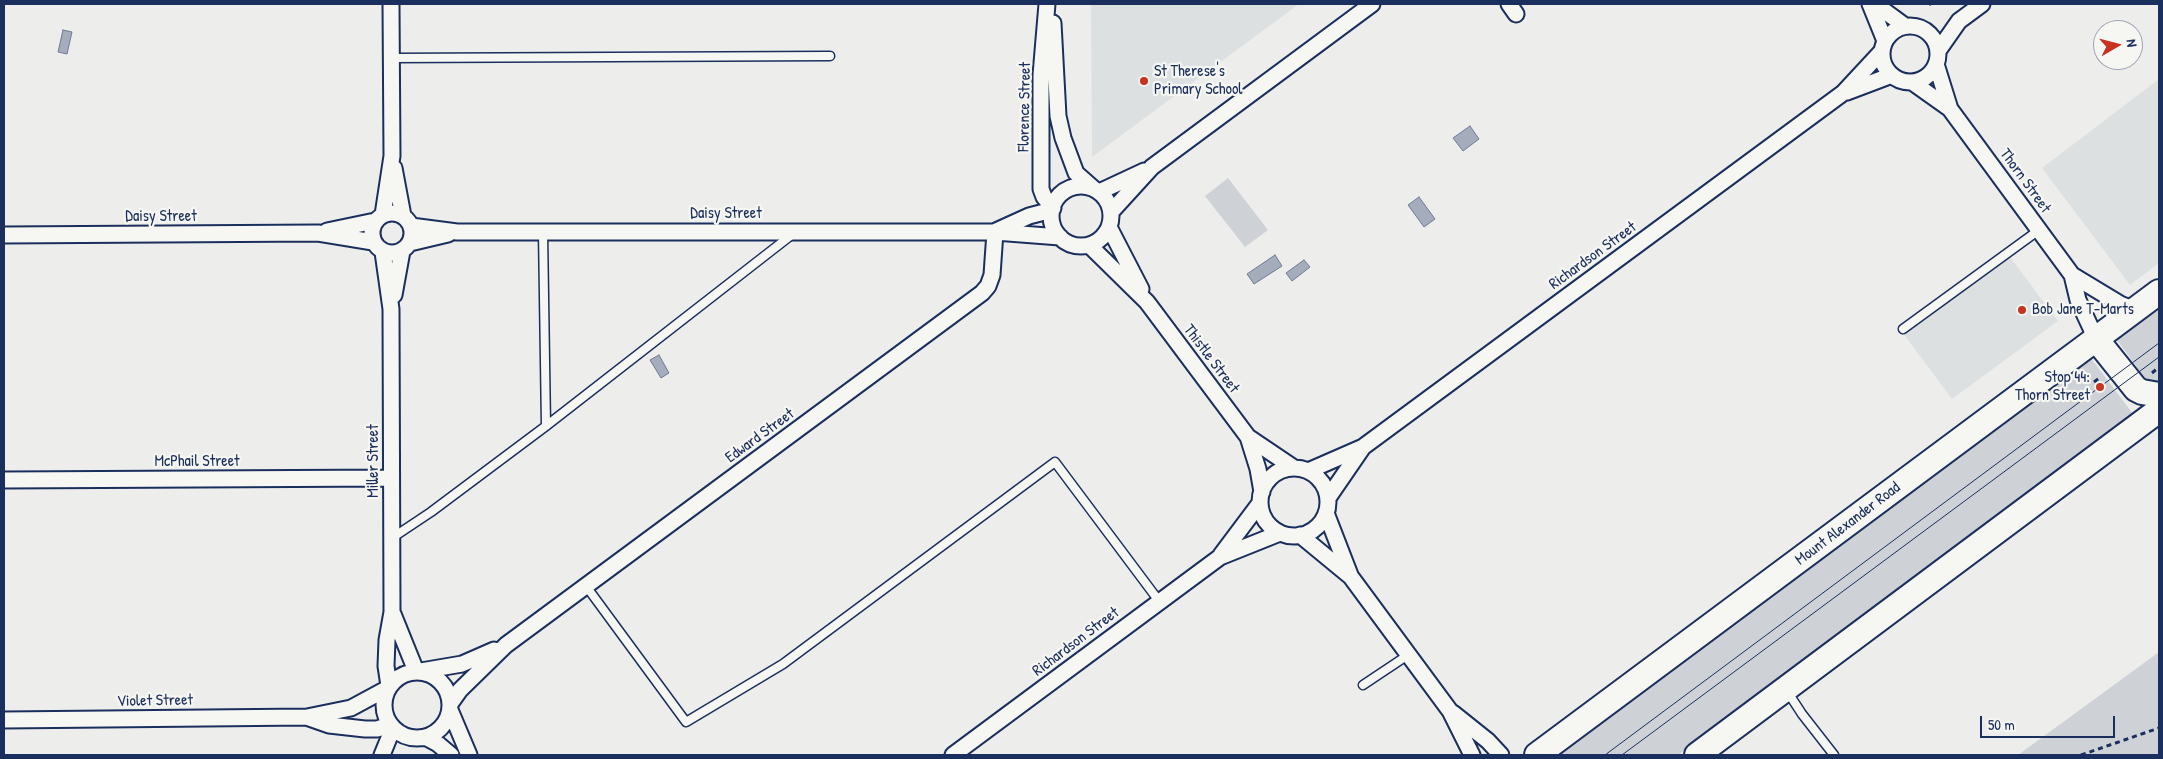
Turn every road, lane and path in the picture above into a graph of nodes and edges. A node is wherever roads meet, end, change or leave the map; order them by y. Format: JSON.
{"nodes":[{"id":1,"x":391,"y":4,"type":"edge"},
{"id":2,"x":1047,"y":4,"type":"edge"},
{"id":3,"x":1051,"y":4,"type":"edge"},
{"id":4,"x":1372,"y":4,"type":"edge"},
{"id":5,"x":1870,"y":4,"type":"edge"},
{"id":6,"x":1875,"y":4,"type":"edge"},
{"id":7,"x":1982,"y":4,"type":"edge"},
{"id":8,"x":1959,"y":21,"type":"junction"},
{"id":9,"x":1905,"y":26,"type":"junction"},
{"id":10,"x":1925,"y":30,"type":"junction"},
{"id":11,"x":1883,"y":46,"type":"junction"},
{"id":12,"x":830,"y":56,"type":"dead end"},
{"id":13,"x":1937,"y":57,"type":"junction"},
{"id":14,"x":392,"y":58,"type":"junction"},
{"id":15,"x":1892,"y":75,"type":"junction"},
{"id":16,"x":1912,"y":82,"type":"junction"},
{"id":17,"x":1843,"y":93,"type":"junction"},
{"id":18,"x":1950,"y":109,"type":"junction"},
{"id":19,"x":392,"y":156,"type":"junction"},
{"id":20,"x":1152,"y":167,"type":"junction"},
{"id":21,"x":1096,"y":190,"type":"junction"},
{"id":22,"x":1052,"y":209,"type":"junction"},
{"id":23,"x":379,"y":218,"type":"junction"},
{"id":24,"x":1110,"y":220,"type":"junction"},
{"id":25,"x":407,"y":221,"type":"junction"},
{"id":26,"x":2039,"y":230,"type":"junction"},
{"id":27,"x":797,"y":231,"type":"junction"},
{"id":28,"x":457,"y":232,"type":"junction"},
{"id":29,"x":543,"y":232,"type":"junction"},
{"id":30,"x":995,"y":232,"type":"junction"},
{"id":31,"x":318,"y":233,"type":"junction"},
{"id":32,"x":4,"y":235,"type":"edge"},
{"id":33,"x":1060,"y":237,"type":"junction"},
{"id":34,"x":1089,"y":245,"type":"junction"},
{"id":35,"x":378,"y":247,"type":"junction"},
{"id":36,"x":406,"y":247,"type":"junction"},
{"id":37,"x":2072,"y":274,"type":"junction"},
{"id":38,"x":2159,"y":292,"type":"edge"},
{"id":39,"x":1147,"y":302,"type":"junction"},
{"id":40,"x":391,"y":309,"type":"junction"},
{"id":41,"x":2135,"y":310,"type":"junction"},
{"id":42,"x":1903,"y":329,"type":"dead end"},
{"id":43,"x":2096,"y":339,"type":"junction"},
{"id":44,"x":2159,"y":395,"type":"edge"},
{"id":45,"x":2159,"y":410,"type":"edge"},
{"id":46,"x":546,"y":426,"type":"junction"},
{"id":47,"x":1248,"y":437,"type":"junction"},
{"id":48,"x":1363,"y":448,"type":"junction"},
{"id":49,"x":1301,"y":469,"type":"junction"},
{"id":50,"x":391,"y":478,"type":"junction"},
{"id":51,"x":4,"y":480,"type":"edge"},
{"id":52,"x":1261,"y":497,"type":"junction"},
{"id":53,"x":1327,"y":505,"type":"junction"},
{"id":54,"x":1280,"y":533,"type":"junction"},
{"id":55,"x":1300,"y":536,"type":"junction"},
{"id":56,"x":392,"y":538,"type":"junction"},
{"id":57,"x":1220,"y":556,"type":"junction"},
{"id":58,"x":1350,"y":577,"type":"junction"},
{"id":59,"x":586,"y":586,"type":"junction"},
{"id":60,"x":1159,"y":601,"type":"junction"},
{"id":61,"x":392,"y":612,"type":"junction"},
{"id":62,"x":506,"y":645,"type":"junction"},
{"id":63,"x":1408,"y":655,"type":"junction"},
{"id":64,"x":418,"y":671,"type":"junction"},
{"id":65,"x":1363,"y":684,"type":"dead end"},
{"id":66,"x":389,"y":687,"type":"junction"},
{"id":67,"x":1786,"y":689,"type":"junction"},
{"id":68,"x":450,"y":707,"type":"junction"},
{"id":69,"x":1450,"y":711,"type":"junction"},
{"id":70,"x":307,"y":717,"type":"junction"},
{"id":71,"x":4,"y":720,"type":"edge"},
{"id":72,"x":392,"y":726,"type":"junction"},
{"id":73,"x":2159,"y":728,"type":"edge"},
{"id":74,"x":424,"y":737,"type":"junction"},
{"id":75,"x":382,"y":755,"type":"edge"},
{"id":76,"x":451,"y":755,"type":"edge"},
{"id":77,"x":470,"y":755,"type":"edge"},
{"id":78,"x":953,"y":755,"type":"edge"},
{"id":79,"x":1472,"y":755,"type":"edge"},
{"id":80,"x":1501,"y":755,"type":"edge"},
{"id":81,"x":1537,"y":755,"type":"edge"},
{"id":82,"x":1697,"y":755,"type":"edge"},
{"id":83,"x":1834,"y":755,"type":"edge"},
{"id":84,"x":2080,"y":755,"type":"edge"}],
"edges":[{"from":1,"to":14,"type":"street"},
{"from":2,"to":22,"type":"street","name":"Florence Street"},
{"from":3,"to":21,"type":"street","name":"Florence Street"},
{"from":4,"to":20,"type":"street"},
{"from":5,"to":11,"type":"street"},
{"from":6,"to":9,"type":"street"},
{"from":7,"to":8,"type":"street"},
{"from":8,"to":10,"type":"street"},
{"from":8,"to":13,"type":"street"},
{"from":9,"to":10,"type":"street"},
{"from":9,"to":11,"type":"street"},
{"from":10,"to":13,"type":"street"},
{"from":11,"to":15,"type":"street"},
{"from":11,"to":17,"type":"street","name":"Richardson Street"},
{"from":12,"to":14,"type":"lane"},
{"from":13,"to":16,"type":"street"},
{"from":13,"to":18,"type":"street","name":"Thorn Street"},
{"from":14,"to":19,"type":"street"},
{"from":15,"to":16,"type":"street"},
{"from":15,"to":17,"type":"street","name":"Richardson Street"},
{"from":16,"to":18,"type":"street","name":"Thorn Street"},
{"from":17,"to":48,"type":"street","name":"Richardson Street"},
{"from":18,"to":26,"type":"street","name":"Thorn Street"},
{"from":19,"to":23,"type":"street"},
{"from":19,"to":25,"type":"street"},
{"from":20,"to":21,"type":"street"},
{"from":20,"to":24,"type":"street"},
{"from":21,"to":22,"type":"street"},
{"from":21,"to":24,"type":"street"},
{"from":22,"to":30,"type":"street","name":"Daisy Street"},
{"from":22,"to":33,"type":"street"},
{"from":23,"to":25,"type":"street"},
{"from":23,"to":31,"type":"street","name":"Daisy Street"},
{"from":23,"to":35,"type":"street"},
{"from":24,"to":34,"type":"street"},
{"from":24,"to":39,"type":"street","name":"Thistle Street"},
{"from":25,"to":28,"type":"street","name":"Daisy Street"},
{"from":25,"to":36,"type":"street"},
{"from":26,"to":37,"type":"street","name":"Thorn Street"},
{"from":26,"to":42,"type":"lane"},
{"from":27,"to":29,"type":"street","name":"Daisy Street"},
{"from":27,"to":30,"type":"street","name":"Daisy Street"},
{"from":27,"to":46,"type":"lane"},
{"from":28,"to":29,"type":"street","name":"Daisy Street"},
{"from":28,"to":36,"type":"street","name":"Daisy Street"},
{"from":29,"to":46,"type":"lane"},
{"from":30,"to":33,"type":"street","name":"Daisy Street"},
{"from":30,"to":59,"type":"street","name":"Edward Street"},
{"from":31,"to":32,"type":"street","name":"Daisy Street"},
{"from":31,"to":35,"type":"street","name":"Daisy Street"},
{"from":33,"to":34,"type":"street"},
{"from":34,"to":39,"type":"street","name":"Thistle Street"},
{"from":35,"to":36,"type":"street"},
{"from":35,"to":40,"type":"street","name":"Miller Street"},
{"from":36,"to":40,"type":"street","name":"Miller Street"},
{"from":37,"to":41,"type":"street","name":"Thorn Street"},
{"from":37,"to":43,"type":"street","name":"Thorn Street"},
{"from":38,"to":41,"type":"main road","name":"Mount Alexander Road"},
{"from":39,"to":47,"type":"street","name":"Thistle Street"},
{"from":40,"to":50,"type":"street","name":"Miller Street"},
{"from":41,"to":43,"type":"main road","name":"Mount Alexander Road"},
{"from":43,"to":44,"type":"main road"},
{"from":43,"to":81,"type":"main road","name":"Mount Alexander Road"},
{"from":45,"to":67,"type":"main road"},
{"from":46,"to":56,"type":"lane"},
{"from":47,"to":49,"type":"street","name":"Thistle Street"},
{"from":47,"to":52,"type":"street","name":"Thistle Street"},
{"from":48,"to":49,"type":"street","name":"Richardson Street"},
{"from":48,"to":53,"type":"street","name":"Richardson Street"},
{"from":49,"to":52,"type":"street"},
{"from":49,"to":53,"type":"street"},
{"from":50,"to":51,"type":"street","name":"McPhail Street"},
{"from":50,"to":56,"type":"street","name":"Miller Street"},
{"from":52,"to":54,"type":"street"},
{"from":52,"to":57,"type":"street","name":"Richardson Street"},
{"from":53,"to":55,"type":"street"},
{"from":53,"to":58,"type":"street"},
{"from":54,"to":55,"type":"street"},
{"from":54,"to":57,"type":"street","name":"Richardson Street"},
{"from":55,"to":58,"type":"street"},
{"from":56,"to":61,"type":"street","name":"Miller Street"},
{"from":57,"to":60,"type":"street","name":"Richardson Street"},
{"from":58,"to":63,"type":"street"},
{"from":59,"to":60,"type":"lane"},
{"from":59,"to":62,"type":"street","name":"Edward Street"},
{"from":60,"to":78,"type":"street","name":"Richardson Street"},
{"from":61,"to":64,"type":"street","name":"Miller Street"},
{"from":61,"to":66,"type":"street","name":"Miller Street"},
{"from":62,"to":64,"type":"street","name":"Edward Street"},
{"from":62,"to":68,"type":"street","name":"Edward Street"},
{"from":63,"to":65,"type":"lane"},
{"from":63,"to":69,"type":"street"},
{"from":64,"to":66,"type":"street"},
{"from":64,"to":68,"type":"street"},
{"from":66,"to":70,"type":"street","name":"Violet Street"},
{"from":66,"to":72,"type":"street"},
{"from":67,"to":82,"type":"main road"},
{"from":67,"to":83,"type":"lane"},
{"from":68,"to":74,"type":"street"},
{"from":68,"to":77,"type":"street"},
{"from":69,"to":79,"type":"street"},
{"from":69,"to":80,"type":"street"},
{"from":70,"to":71,"type":"street","name":"Violet Street"},
{"from":70,"to":72,"type":"street","name":"Violet Street"},
{"from":72,"to":74,"type":"street"},
{"from":72,"to":75,"type":"street"},
{"from":73,"to":84,"type":"path"},
{"from":74,"to":76,"type":"street"}]}
